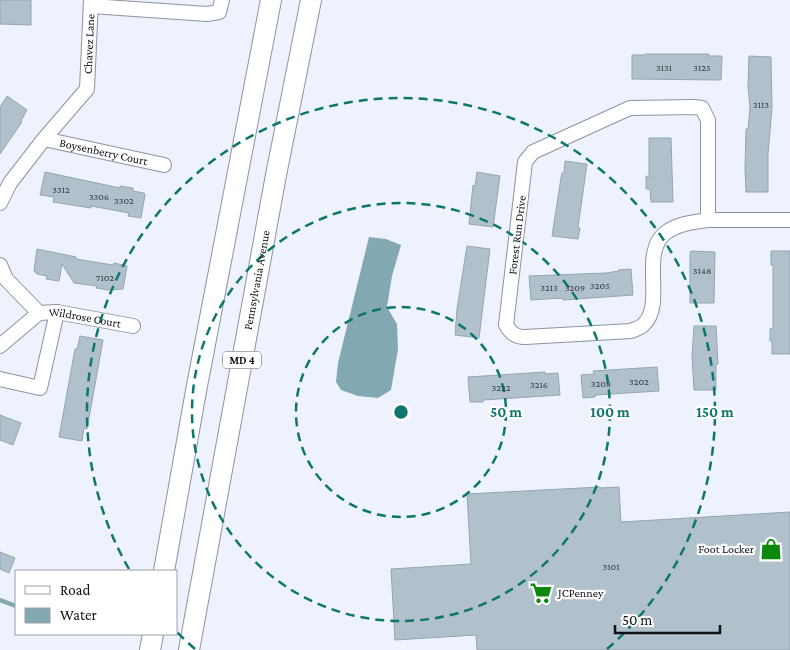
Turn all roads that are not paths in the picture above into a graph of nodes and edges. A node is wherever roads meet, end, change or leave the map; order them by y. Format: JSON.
{"nodes":[{"id":1,"x":222,"y":0,"type":"edge"},
{"id":2,"x":271,"y":0,"type":"edge"},
{"id":3,"x":311,"y":0,"type":"edge"},
{"id":4,"x":91,"y":3,"type":"edge"},
{"id":5,"x":44,"y":139,"type":"junction"},
{"id":6,"x":164,"y":165,"type":"dead end"},
{"id":7,"x":0,"y":200,"type":"edge"},
{"id":8,"x":708,"y":220,"type":"junction"},
{"id":9,"x":790,"y":220,"type":"edge"},
{"id":10,"x":0,"y":265,"type":"edge"},
{"id":11,"x":57,"y":312,"type":"junction"},
{"id":12,"x":39,"y":313,"type":"junction"},
{"id":13,"x":133,"y":326,"type":"dead end"},
{"id":14,"x":0,"y":346,"type":"edge"},
{"id":15,"x":0,"y":379,"type":"edge"},
{"id":16,"x":164,"y":570,"type":"edge"},
{"id":17,"x":153,"y":635,"type":"edge"},
{"id":18,"x":150,"y":650,"type":"edge"},
{"id":19,"x":189,"y":650,"type":"edge"}],
"edges":[{"from":1,"to":4,"type":"street"},
{"from":2,"to":16,"type":"highway"},
{"from":3,"to":19,"type":"highway","name":"Pennsylvania Avenue","number":"MD 4"},
{"from":4,"to":5,"type":"street","name":"Chavez Lane"},
{"from":5,"to":6,"type":"street","name":"Boysenberry Court"},
{"from":5,"to":7,"type":"street"},
{"from":8,"to":8,"type":"street","name":"Forest Run Drive"},
{"from":8,"to":9,"type":"street","name":"Forest Run Drive"},
{"from":10,"to":12,"type":"street","name":"Wildrose Court"},
{"from":11,"to":12,"type":"street","name":"Wildrose Court"},
{"from":11,"to":13,"type":"street","name":"Wildrose Court"},
{"from":11,"to":15,"type":"street"},
{"from":12,"to":14,"type":"street"},
{"from":17,"to":18,"type":"highway"}]}
